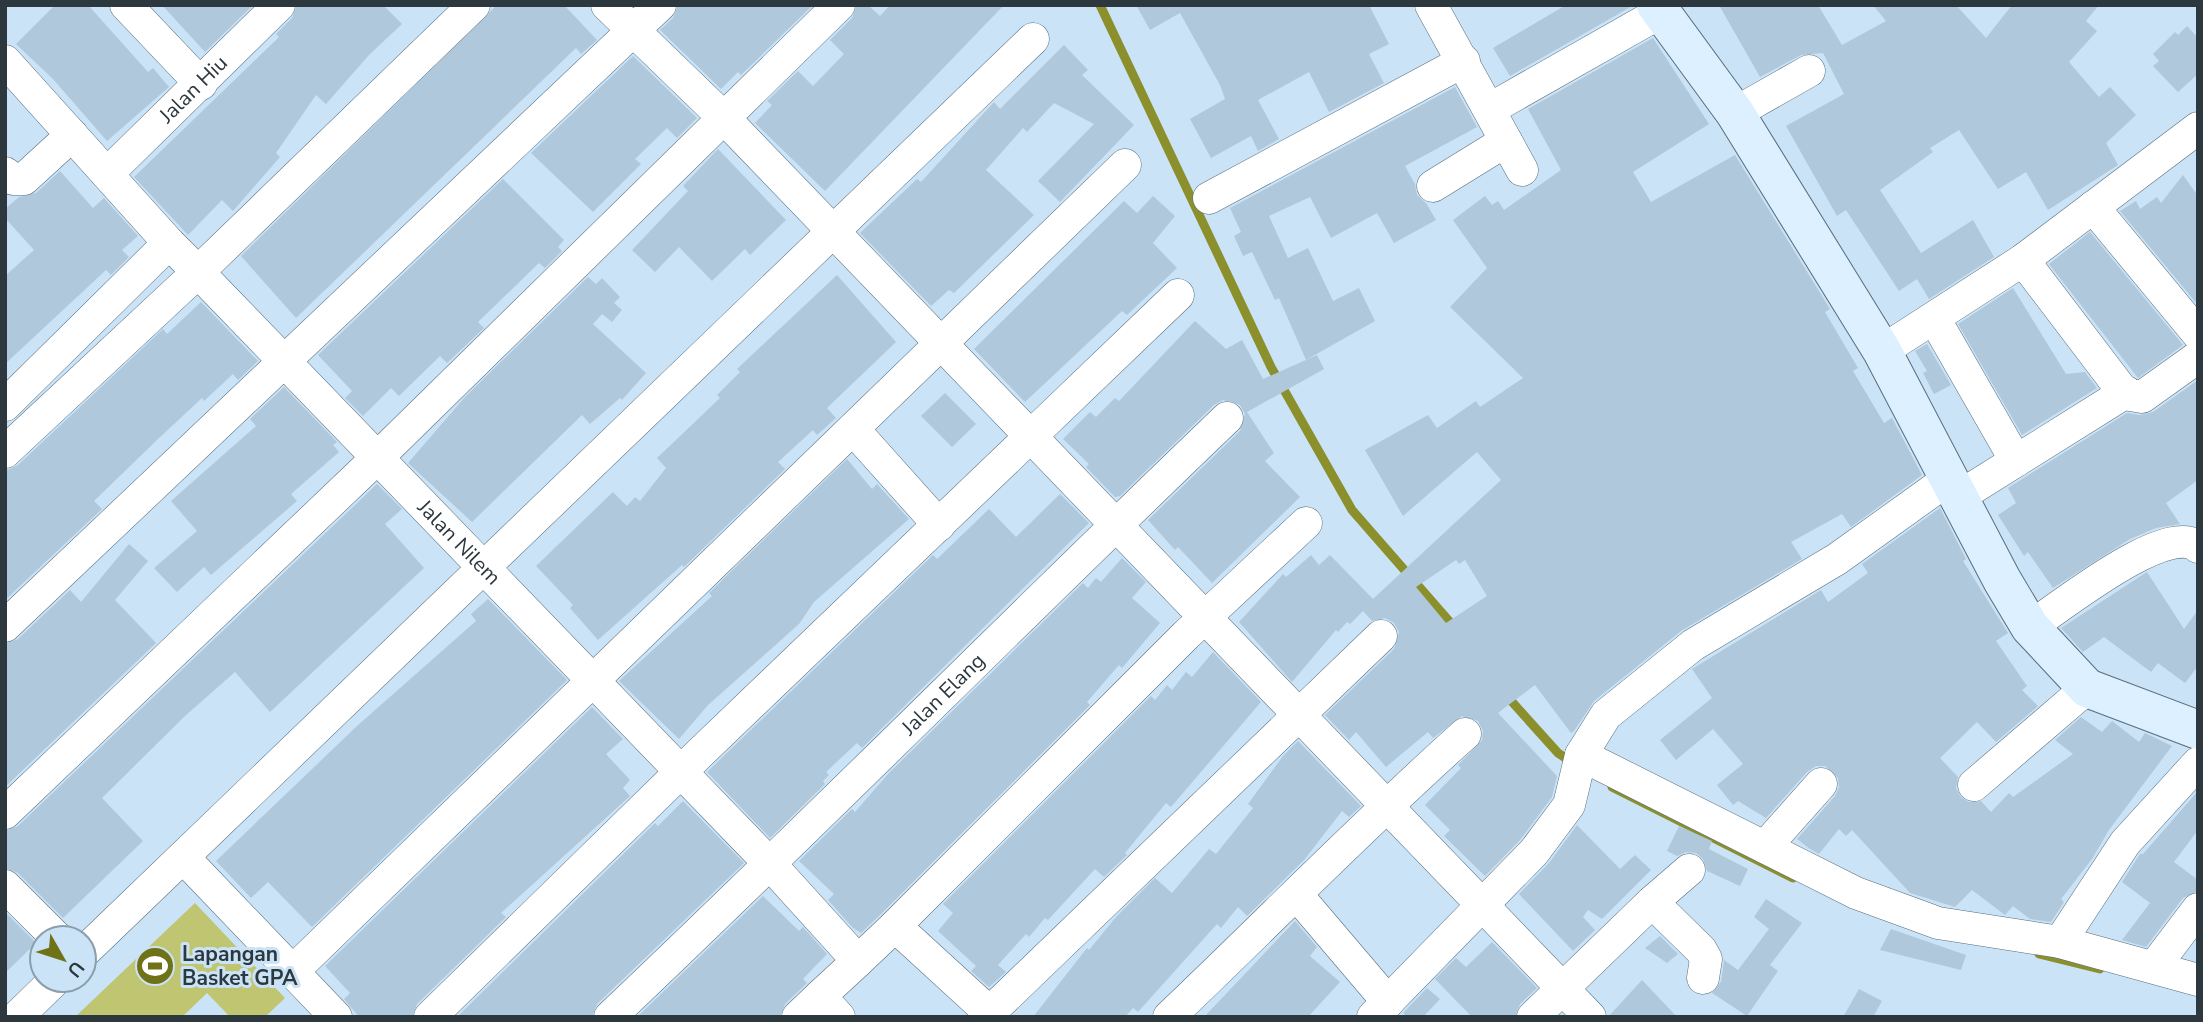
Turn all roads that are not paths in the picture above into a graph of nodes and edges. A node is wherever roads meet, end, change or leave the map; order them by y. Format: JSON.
{"nodes":[{"id":1,"x":126,"y":5,"type":"edge"},
{"id":2,"x":279,"y":5,"type":"edge"},
{"id":3,"x":474,"y":5,"type":"edge"},
{"id":4,"x":607,"y":5,"type":"edge"},
{"id":5,"x":660,"y":5,"type":"edge"},
{"id":6,"x":839,"y":5,"type":"edge"},
{"id":7,"x":1431,"y":5,"type":"edge"},
{"id":8,"x":1658,"y":8,"type":"edge"},
{"id":9,"x":633,"y":32,"type":"junction"},
{"id":10,"x":1033,"y":39,"type":"dead end"},
{"id":11,"x":5,"y":61,"type":"edge"},
{"id":12,"x":1464,"y":61,"type":"junction"},
{"id":13,"x":1809,"y":71,"type":"dead end"},
{"id":14,"x":201,"y":84,"type":"junction"},
{"id":15,"x":1490,"y":110,"type":"junction"},
{"id":16,"x":1735,"y":113,"type":"junction"},
{"id":17,"x":724,"y":118,"type":"junction"},
{"id":18,"x":72,"y":135,"type":"junction"},
{"id":19,"x":2195,"y":135,"type":"edge"},
{"id":20,"x":1506,"y":141,"type":"junction"},
{"id":21,"x":1125,"y":165,"type":"dead end"},
{"id":22,"x":1522,"y":170,"type":"dead end"},
{"id":23,"x":5,"y":173,"type":"edge"},
{"id":24,"x":107,"y":174,"type":"junction"},
{"id":25,"x":1433,"y":186,"type":"dead end"},
{"id":26,"x":1209,"y":198,"type":"dead end"},
{"id":27,"x":2093,"y":207,"type":"junction"},
{"id":28,"x":833,"y":231,"type":"junction"},
{"id":29,"x":169,"y":243,"type":"junction"},
{"id":30,"x":2024,"y":260,"type":"junction"},
{"id":31,"x":198,"y":272,"type":"junction"},
{"id":32,"x":1178,"y":295,"type":"dead end"},
{"id":33,"x":1934,"y":318,"type":"junction"},
{"id":34,"x":2198,"y":334,"type":"edge"},
{"id":35,"x":941,"y":343,"type":"junction"},
{"id":36,"x":1882,"y":351,"type":"junction"},
{"id":37,"x":2198,"y":356,"type":"edge"},
{"id":38,"x":285,"y":363,"type":"junction"},
{"id":39,"x":2126,"y":392,"type":"junction"},
{"id":40,"x":5,"y":405,"type":"edge"},
{"id":41,"x":1227,"y":418,"type":"dead end"},
{"id":42,"x":853,"y":429,"type":"junction"},
{"id":43,"x":1031,"y":437,"type":"junction"},
{"id":44,"x":5,"y":452,"type":"edge"},
{"id":45,"x":377,"y":458,"type":"junction"},
{"id":46,"x":2016,"y":461,"type":"junction"},
{"id":47,"x":1955,"y":487,"type":"junction"},
{"id":48,"x":1306,"y":523,"type":"dead end"},
{"id":49,"x":1115,"y":524,"type":"junction"},
{"id":50,"x":939,"y":525,"type":"junction"},
{"id":51,"x":2198,"y":547,"type":"edge"},
{"id":52,"x":482,"y":568,"type":"junction"},
{"id":53,"x":1205,"y":617,"type":"junction"},
{"id":54,"x":5,"y":626,"type":"edge"},
{"id":55,"x":2030,"y":627,"type":"junction"},
{"id":56,"x":1381,"y":636,"type":"dead end"},
{"id":57,"x":592,"y":683,"type":"junction"},
{"id":58,"x":2087,"y":688,"type":"junction"},
{"id":59,"x":1297,"y":714,"type":"junction"},
{"id":60,"x":2198,"y":730,"type":"edge"},
{"id":61,"x":1465,"y":734,"type":"dead end"},
{"id":62,"x":2198,"y":763,"type":"edge"},
{"id":63,"x":1578,"y":767,"type":"junction"},
{"id":64,"x":679,"y":774,"type":"junction"},
{"id":65,"x":1821,"y":784,"type":"dead end"},
{"id":66,"x":1974,"y":785,"type":"dead end"},
{"id":67,"x":1386,"y":805,"type":"junction"},
{"id":68,"x":5,"y":813,"type":"edge"},
{"id":69,"x":1765,"y":847,"type":"junction"},
{"id":70,"x":183,"y":857,"type":"junction"},
{"id":71,"x":771,"y":865,"type":"junction"},
{"id":72,"x":1689,"y":870,"type":"dead end"},
{"id":73,"x":5,"y":886,"type":"edge"},
{"id":74,"x":1297,"y":895,"type":"junction"},
{"id":75,"x":1652,"y":902,"type":"junction"},
{"id":76,"x":1482,"y":906,"type":"junction"},
{"id":77,"x":2198,"y":909,"type":"edge"},
{"id":78,"x":43,"y":924,"type":"edge"},
{"id":79,"x":895,"y":926,"type":"junction"},
{"id":80,"x":98,"y":939,"type":"edge"},
{"id":81,"x":2060,"y":942,"type":"junction"},
{"id":82,"x":858,"y":961,"type":"junction"},
{"id":83,"x":2154,"y":968,"type":"junction"},
{"id":84,"x":293,"y":971,"type":"junction"},
{"id":85,"x":1703,"y":978,"type":"dead end"},
{"id":86,"x":2198,"y":980,"type":"edge"},
{"id":87,"x":1562,"y":989,"type":"junction"},
{"id":88,"x":42,"y":994,"type":"edge"},
{"id":89,"x":1380,"y":1009,"type":"edge"},
{"id":90,"x":819,"y":1010,"type":"edge"},
{"id":91,"x":23,"y":1015,"type":"edge"},
{"id":92,"x":988,"y":1015,"type":"edge"},
{"id":93,"x":336,"y":1017,"type":"edge"},
{"id":94,"x":430,"y":1017,"type":"edge"},
{"id":95,"x":610,"y":1017,"type":"edge"},
{"id":96,"x":1169,"y":1017,"type":"edge"},
{"id":97,"x":1533,"y":1017,"type":"edge"},
{"id":98,"x":1590,"y":1017,"type":"edge"}],
"edges":[{"from":1,"to":14,"type":"street"},
{"from":2,"to":14,"type":"street","name":"Jalan Hiu"},
{"from":3,"to":31,"type":"street"},
{"from":4,"to":9,"type":"street"},
{"from":5,"to":9,"type":"street"},
{"from":6,"to":17,"type":"street"},
{"from":7,"to":12,"type":"street"},
{"from":8,"to":15,"type":"street"},
{"from":8,"to":16,"type":"street"},
{"from":9,"to":17,"type":"street"},
{"from":9,"to":38,"type":"street"},
{"from":10,"to":28,"type":"street"},
{"from":11,"to":18,"type":"street","name":"Jalan Nilem"},
{"from":12,"to":15,"type":"street"},
{"from":12,"to":26,"type":"street"},
{"from":13,"to":16,"type":"street"},
{"from":14,"to":24,"type":"street","name":"Jalan Hiu"},
{"from":15,"to":20,"type":"street"},
{"from":16,"to":36,"type":"street"},
{"from":17,"to":28,"type":"street"},
{"from":17,"to":45,"type":"street"},
{"from":18,"to":23,"type":"street"},
{"from":18,"to":24,"type":"street","name":"Jalan Nilem"},
{"from":19,"to":27,"type":"street"},
{"from":20,"to":22,"type":"street"},
{"from":20,"to":25,"type":"street"},
{"from":21,"to":35,"type":"street"},
{"from":24,"to":29,"type":"street","name":"Jalan Nilem"},
{"from":27,"to":30,"type":"street"},
{"from":27,"to":34,"type":"street"},
{"from":28,"to":35,"type":"street"},
{"from":28,"to":52,"type":"street"},
{"from":29,"to":31,"type":"street","name":"Jalan Nilem"},
{"from":29,"to":40,"type":"street"},
{"from":30,"to":33,"type":"street"},
{"from":30,"to":39,"type":"street"},
{"from":31,"to":38,"type":"street","name":"Jalan Nilem"},
{"from":31,"to":44,"type":"street"},
{"from":32,"to":43,"type":"street"},
{"from":33,"to":36,"type":"street"},
{"from":33,"to":46,"type":"street"},
{"from":35,"to":42,"type":"street"},
{"from":35,"to":43,"type":"street"},
{"from":36,"to":47,"type":"street"},
{"from":37,"to":39,"type":"street"},
{"from":38,"to":45,"type":"street","name":"Jalan Nilem"},
{"from":38,"to":54,"type":"street"},
{"from":39,"to":46,"type":"street"},
{"from":41,"to":49,"type":"street","name":"Jalan Elang"},
{"from":42,"to":50,"type":"street"},
{"from":42,"to":57,"type":"street"},
{"from":43,"to":49,"type":"street"},
{"from":43,"to":50,"type":"street"},
{"from":45,"to":52,"type":"street","name":"Jalan Nilem"},
{"from":45,"to":68,"type":"street"},
{"from":46,"to":47,"type":"street"},
{"from":47,"to":55,"type":"street"},
{"from":47,"to":63,"type":"street"},
{"from":48,"to":53,"type":"street"},
{"from":49,"to":53,"type":"street"},
{"from":49,"to":71,"type":"street","name":"Jalan Elang"},
{"from":50,"to":64,"type":"street"},
{"from":51,"to":55,"type":"street"},
{"from":52,"to":57,"type":"street","name":"Jalan Nilem"},
{"from":52,"to":70,"type":"street"},
{"from":53,"to":59,"type":"street"},
{"from":53,"to":79,"type":"street"},
{"from":55,"to":58,"type":"street"},
{"from":56,"to":59,"type":"street"},
{"from":57,"to":64,"type":"street","name":"Jalan Nilem"},
{"from":57,"to":84,"type":"street"},
{"from":58,"to":60,"type":"street"},
{"from":58,"to":66,"type":"street"},
{"from":59,"to":67,"type":"street"},
{"from":59,"to":92,"type":"street"},
{"from":61,"to":67,"type":"street"},
{"from":62,"to":81,"type":"street"},
{"from":63,"to":69,"type":"street"},
{"from":63,"to":76,"type":"street"},
{"from":64,"to":71,"type":"street","name":"Jalan Nilem"},
{"from":64,"to":94,"type":"street"},
{"from":65,"to":69,"type":"street"},
{"from":67,"to":74,"type":"street"},
{"from":67,"to":76,"type":"street"},
{"from":69,"to":81,"type":"street"},
{"from":70,"to":80,"type":"street"},
{"from":70,"to":84,"type":"street"},
{"from":71,"to":82,"type":"street","name":"Jalan Nilem"},
{"from":71,"to":95,"type":"street","name":"Jalan Elang"},
{"from":72,"to":75,"type":"street"},
{"from":73,"to":78,"type":"street"},
{"from":74,"to":89,"type":"street"},
{"from":74,"to":96,"type":"street"},
{"from":75,"to":85,"type":"street"},
{"from":75,"to":87,"type":"street"},
{"from":76,"to":87,"type":"street"},
{"from":76,"to":89,"type":"street"},
{"from":77,"to":83,"type":"street"},
{"from":79,"to":82,"type":"street"},
{"from":79,"to":92,"type":"street"},
{"from":81,"to":83,"type":"street"},
{"from":82,"to":90,"type":"street"},
{"from":83,"to":86,"type":"street"},
{"from":84,"to":93,"type":"street"},
{"from":87,"to":97,"type":"street"},
{"from":87,"to":98,"type":"street"},
{"from":88,"to":91,"type":"street"}]}
